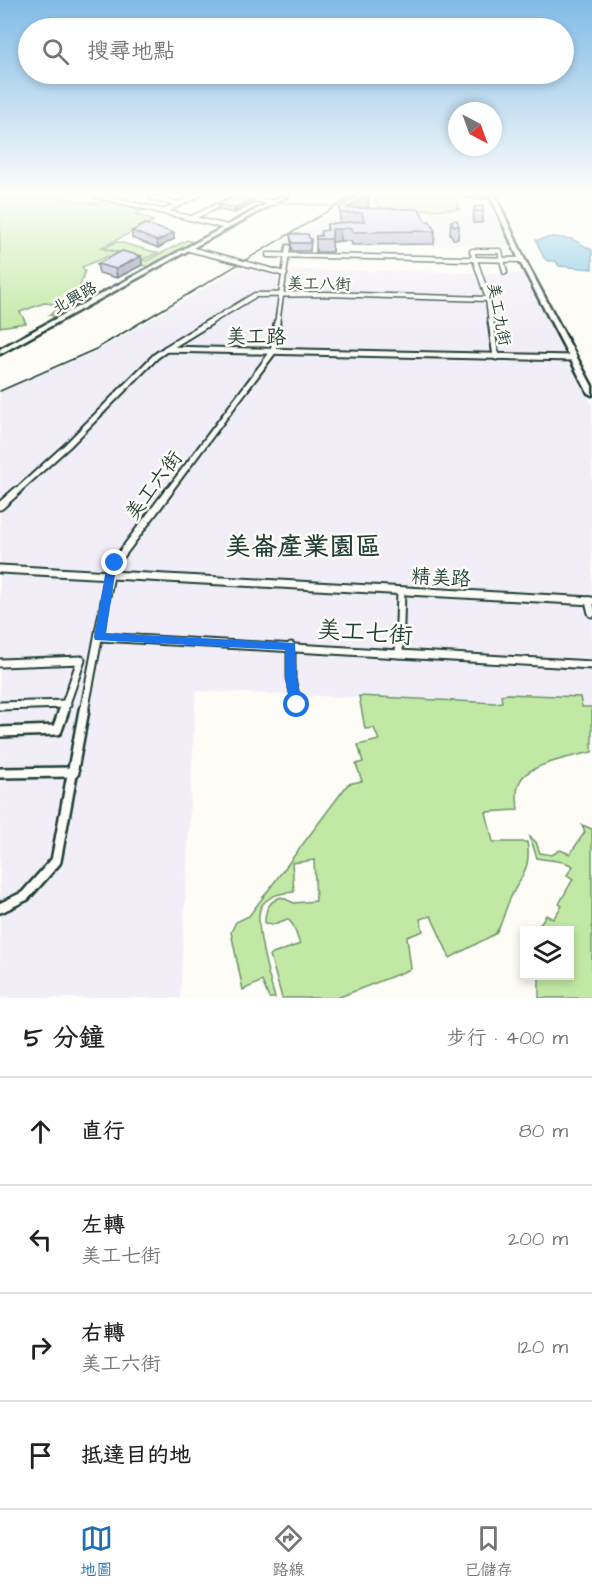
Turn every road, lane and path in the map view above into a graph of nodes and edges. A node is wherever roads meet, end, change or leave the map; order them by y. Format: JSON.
{"nodes":[{"id":1,"x":202,"y":242,"type":"edge"},
{"id":2,"x":513,"y":242,"type":"edge"},
{"id":3,"x":288,"y":247,"type":"dead end"},
{"id":4,"x":189,"y":249,"type":"junction"},
{"id":5,"x":268,"y":255,"type":"dead end"},
{"id":6,"x":287,"y":256,"type":"junction"},
{"id":7,"x":475,"y":259,"type":"junction"},
{"id":8,"x":503,"y":260,"type":"junction"},
{"id":9,"x":522,"y":260,"type":"junction"},
{"id":10,"x":505,"y":272,"type":"dead end"},
{"id":11,"x":285,"y":274,"type":"junction"},
{"id":12,"x":282,"y":295,"type":"junction"},
{"id":13,"x":488,"y":298,"type":"junction"},
{"id":14,"x":166,"y":349,"type":"junction"},
{"id":15,"x":0,"y":352,"type":"edge"},
{"id":16,"x":273,"y":352,"type":"junction"},
{"id":17,"x":496,"y":357,"type":"junction"},
{"id":18,"x":574,"y":358,"type":"junction"},
{"id":19,"x":592,"y":393,"type":"edge"},
{"id":20,"x":0,"y":506,"type":"edge"},
{"id":21,"x":1,"y":570,"type":"edge"},
{"id":22,"x":110,"y":575,"type":"junction"},
{"id":23,"x":401,"y":591,"type":"junction"},
{"id":24,"x":590,"y":601,"type":"edge"},
{"id":25,"x":592,"y":613,"type":"edge"},
{"id":26,"x":100,"y":637,"type":"junction"},
{"id":27,"x":291,"y":646,"type":"junction"},
{"id":28,"x":399,"y":654,"type":"junction"},
{"id":29,"x":0,"y":663,"type":"edge"},
{"id":30,"x":592,"y":665,"type":"edge"},
{"id":31,"x":67,"y":704,"type":"junction"},
{"id":32,"x":297,"y":705,"type":"dead end"},
{"id":33,"x":0,"y":706,"type":"edge"},
{"id":34,"x":0,"y":732,"type":"edge"},
{"id":35,"x":74,"y":772,"type":"junction"},
{"id":36,"x":0,"y":773,"type":"edge"},
{"id":37,"x":5,"y":907,"type":"edge"}],
"edges":[{"from":1,"to":4,"type":"street","name":"北興路"},
{"from":2,"to":9,"type":"street"},
{"from":3,"to":6,"type":"street","name":"美工六街"},
{"from":4,"to":11,"type":"street","bridge":true},
{"from":4,"to":15,"type":"street","name":"北興路"},
{"from":5,"to":6,"type":"street"},
{"from":6,"to":7,"type":"street"},
{"from":6,"to":11,"type":"street","name":"美工六街"},
{"from":7,"to":8,"type":"street"},
{"from":7,"to":8,"type":"street","name":"美工九街"},
{"from":7,"to":13,"type":"street","name":"美工九街"},
{"from":8,"to":9,"type":"street"},
{"from":8,"to":10,"type":"street"},
{"from":9,"to":18,"type":"street"},
{"from":11,"to":12,"type":"street","name":"美工六街"},
{"from":12,"to":13,"type":"street","name":"美工八街"},
{"from":12,"to":14,"type":"street","name":"美工八街"},
{"from":12,"to":16,"type":"street","name":"美工六街"},
{"from":13,"to":17,"type":"street","name":"美工九街"},
{"from":14,"to":16,"type":"street","name":"美工路"},
{"from":14,"to":20,"type":"street"},
{"from":16,"to":17,"type":"street","name":"美工路"},
{"from":16,"to":22,"type":"street","name":"美工六街"},
{"from":17,"to":18,"type":"street","name":"美工路"},
{"from":18,"to":19,"type":"street"},
{"from":21,"to":22,"type":"street","name":"精美路"},
{"from":22,"to":23,"type":"street","name":"精美路"},
{"from":22,"to":26,"type":"street","name":"美工六街"},
{"from":23,"to":24,"type":"street","name":"精美路"},
{"from":23,"to":28,"type":"street"},
{"from":24,"to":25,"type":"street"},
{"from":26,"to":27,"type":"street","name":"美工七街"},
{"from":26,"to":35,"type":"street","name":"美工六街"},
{"from":27,"to":28,"type":"street","name":"美工七街"},
{"from":27,"to":32,"type":"street"},
{"from":28,"to":30,"type":"street","name":"美工七街"},
{"from":29,"to":31,"type":"street"},
{"from":31,"to":33,"type":"street"},
{"from":31,"to":34,"type":"street"},
{"from":35,"to":36,"type":"street"},
{"from":35,"to":37,"type":"street","name":"美工六街"}]}
